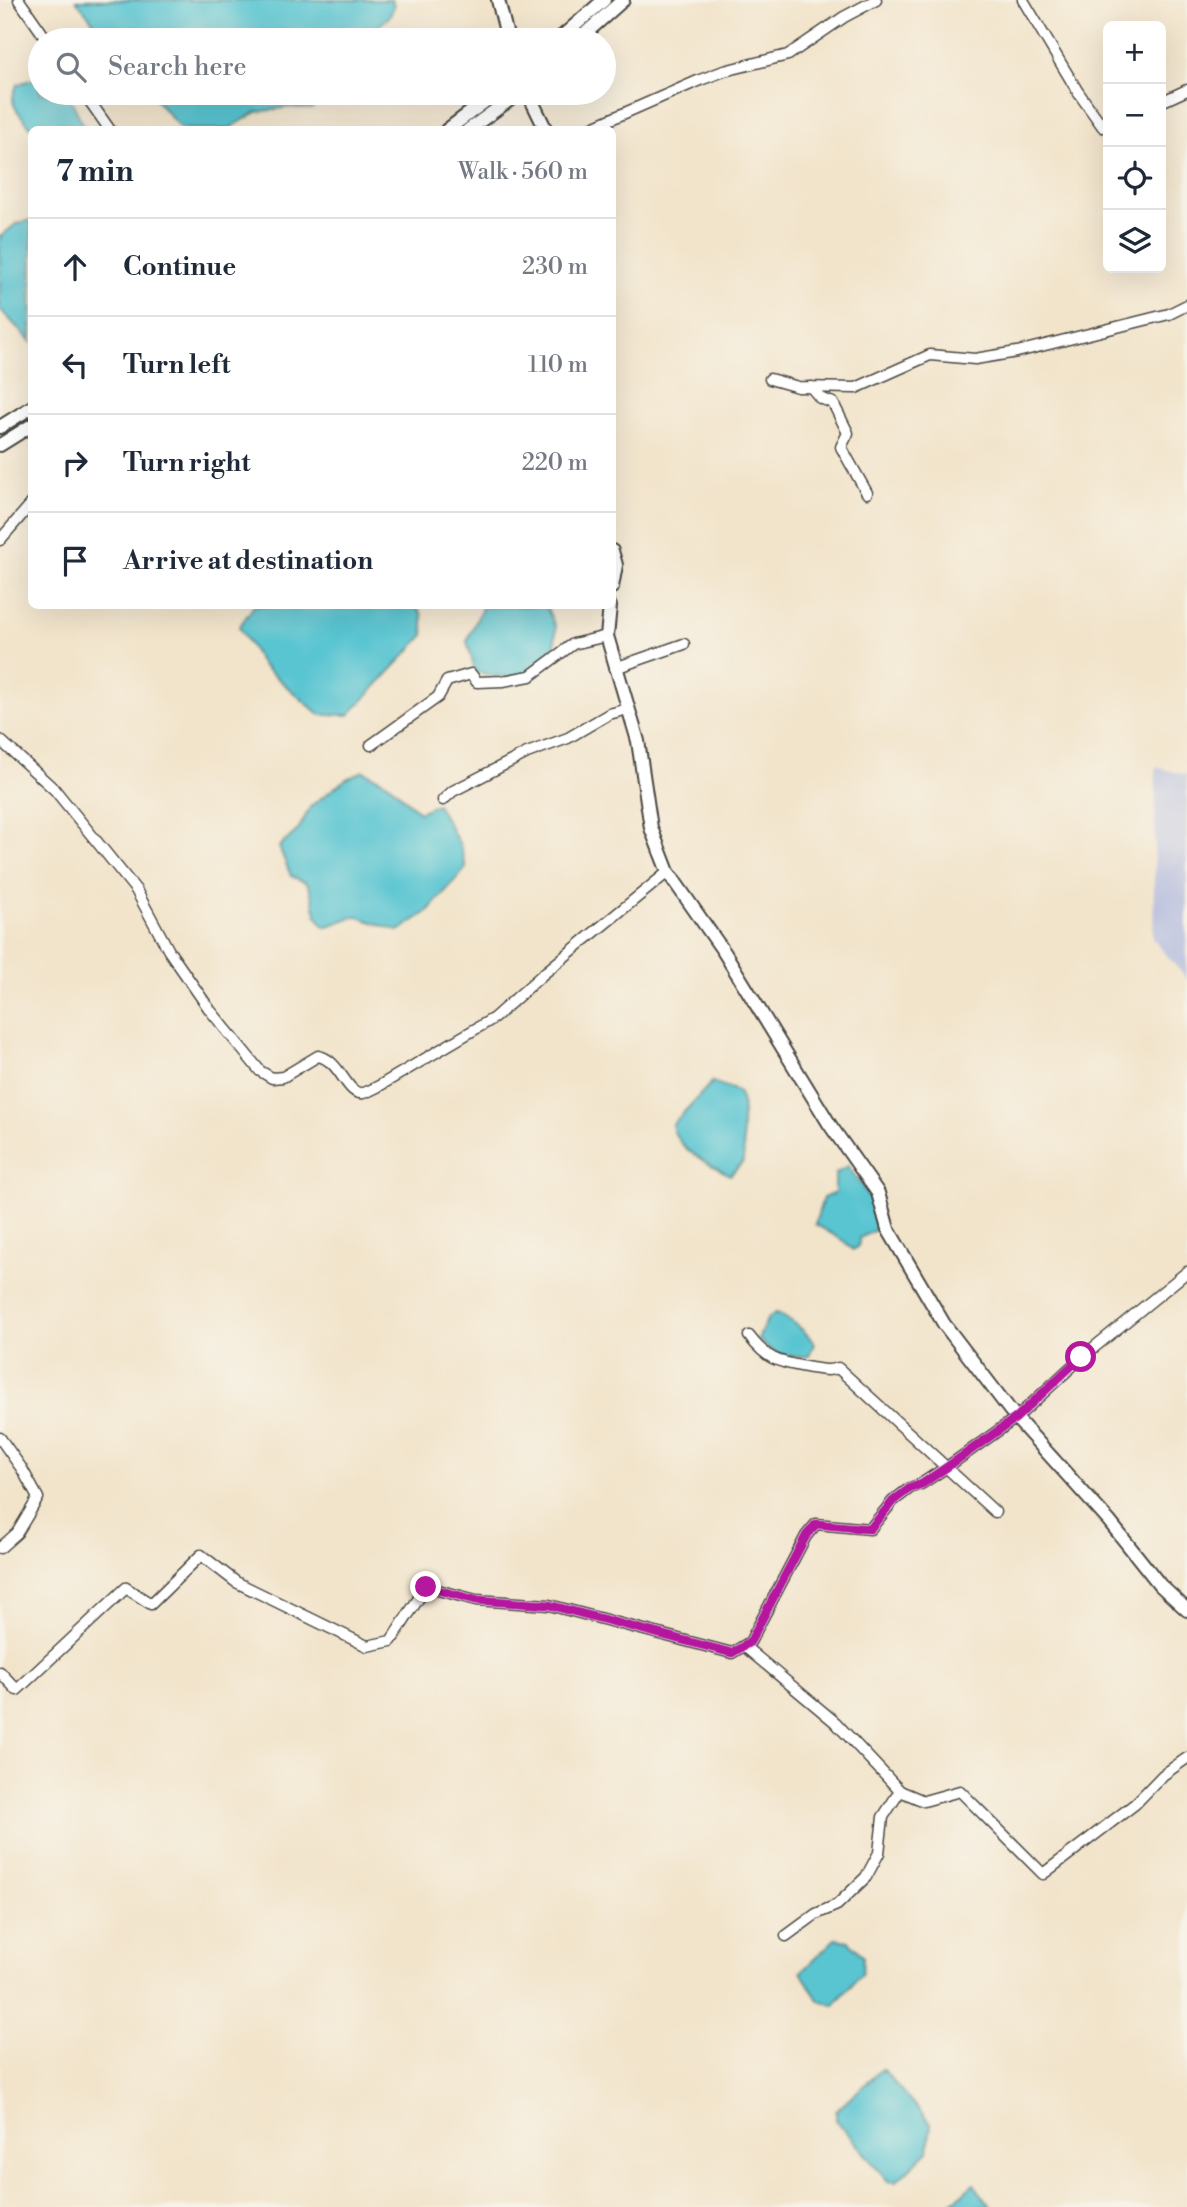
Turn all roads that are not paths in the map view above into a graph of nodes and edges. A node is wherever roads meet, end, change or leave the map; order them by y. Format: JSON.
{"nodes":[{"id":1,"x":19,"y":0,"type":"edge"},
{"id":2,"x":498,"y":0,"type":"edge"},
{"id":3,"x":604,"y":0,"type":"edge"},
{"id":4,"x":623,"y":0,"type":"edge"},
{"id":5,"x":876,"y":0,"type":"edge"},
{"id":6,"x":1023,"y":0,"type":"edge"},
{"id":7,"x":39,"y":28,"type":"edge"},
{"id":8,"x":505,"y":28,"type":"edge"},
{"id":9,"x":572,"y":28,"type":"edge"},
{"id":10,"x":592,"y":28,"type":"edge"},
{"id":11,"x":1187,"y":90,"type":"edge"},
{"id":12,"x":1166,"y":100,"type":"edge"},
{"id":13,"x":92,"y":105,"type":"edge"},
{"id":14,"x":480,"y":105,"type":"edge"},
{"id":15,"x":502,"y":105,"type":"edge"},
{"id":16,"x":534,"y":105,"type":"edge"},
{"id":17,"x":107,"y":126,"type":"edge"},
{"id":18,"x":452,"y":126,"type":"edge"},
{"id":19,"x":474,"y":126,"type":"edge"},
{"id":20,"x":544,"y":126,"type":"edge"},
{"id":21,"x":595,"y":126,"type":"edge"},
{"id":22,"x":1103,"y":127,"type":"edge"},
{"id":23,"x":1187,"y":305,"type":"edge"},
{"id":24,"x":770,"y":379,"type":"dead end"},
{"id":25,"x":811,"y":387,"type":"junction"},
{"id":26,"x":28,"y":410,"type":"edge"},
{"id":27,"x":0,"y":427,"type":"edge"},
{"id":28,"x":28,"y":428,"type":"edge"},
{"id":29,"x":0,"y":445,"type":"edge"},
{"id":30,"x":867,"y":494,"type":"dead end"},
{"id":31,"x":28,"y":508,"type":"edge"},
{"id":32,"x":0,"y":540,"type":"edge"},
{"id":33,"x":610,"y":609,"type":"edge"},
{"id":34,"x":607,"y":636,"type":"junction"},
{"id":35,"x":684,"y":644,"type":"dead end"},
{"id":36,"x":615,"y":668,"type":"junction"},
{"id":37,"x":628,"y":709,"type":"junction"},
{"id":38,"x":0,"y":740,"type":"edge"},
{"id":39,"x":371,"y":746,"type":"dead end"},
{"id":40,"x":443,"y":800,"type":"dead end"},
{"id":41,"x":668,"y":872,"type":"junction"},
{"id":42,"x":1187,"y":1272,"type":"edge"},
{"id":43,"x":749,"y":1336,"type":"dead end"},
{"id":44,"x":1016,"y":1418,"type":"junction"},
{"id":45,"x":0,"y":1438,"type":"edge"},
{"id":46,"x":947,"y":1467,"type":"junction"},
{"id":47,"x":995,"y":1512,"type":"dead end"},
{"id":48,"x":0,"y":1548,"type":"edge"},
{"id":49,"x":1187,"y":1610,"type":"edge"},
{"id":50,"x":744,"y":1646,"type":"junction"},
{"id":51,"x":0,"y":1672,"type":"edge"},
{"id":52,"x":1187,"y":1758,"type":"edge"},
{"id":53,"x":900,"y":1791,"type":"junction"},
{"id":54,"x":786,"y":1936,"type":"dead end"}],
"edges":[{"from":1,"to":7,"type":"street"},
{"from":2,"to":8,"type":"main road"},
{"from":3,"to":9,"type":"main road"},
{"from":4,"to":10,"type":"main road"},
{"from":5,"to":21,"type":"street"},
{"from":6,"to":22,"type":"street"},
{"from":11,"to":12,"type":"street"},
{"from":13,"to":17,"type":"street"},
{"from":14,"to":18,"type":"main road"},
{"from":15,"to":19,"type":"main road"},
{"from":16,"to":20,"type":"main road"},
{"from":23,"to":25,"type":"street"},
{"from":24,"to":25,"type":"street"},
{"from":25,"to":30,"type":"street"},
{"from":26,"to":27,"type":"main road"},
{"from":28,"to":29,"type":"main road"},
{"from":31,"to":32,"type":"street"},
{"from":33,"to":34,"type":"main road"},
{"from":34,"to":36,"type":"main road"},
{"from":34,"to":39,"type":"street"},
{"from":35,"to":36,"type":"street"},
{"from":36,"to":37,"type":"main road"},
{"from":37,"to":40,"type":"street"},
{"from":37,"to":41,"type":"main road"},
{"from":38,"to":41,"type":"street"},
{"from":41,"to":44,"type":"main road"},
{"from":42,"to":44,"type":"street"},
{"from":43,"to":46,"type":"street"},
{"from":44,"to":46,"type":"street"},
{"from":44,"to":49,"type":"main road"},
{"from":45,"to":48,"type":"street"},
{"from":46,"to":47,"type":"street"},
{"from":46,"to":50,"type":"street"},
{"from":50,"to":51,"type":"street"},
{"from":50,"to":53,"type":"street"},
{"from":52,"to":53,"type":"street"},
{"from":53,"to":54,"type":"street"}]}
